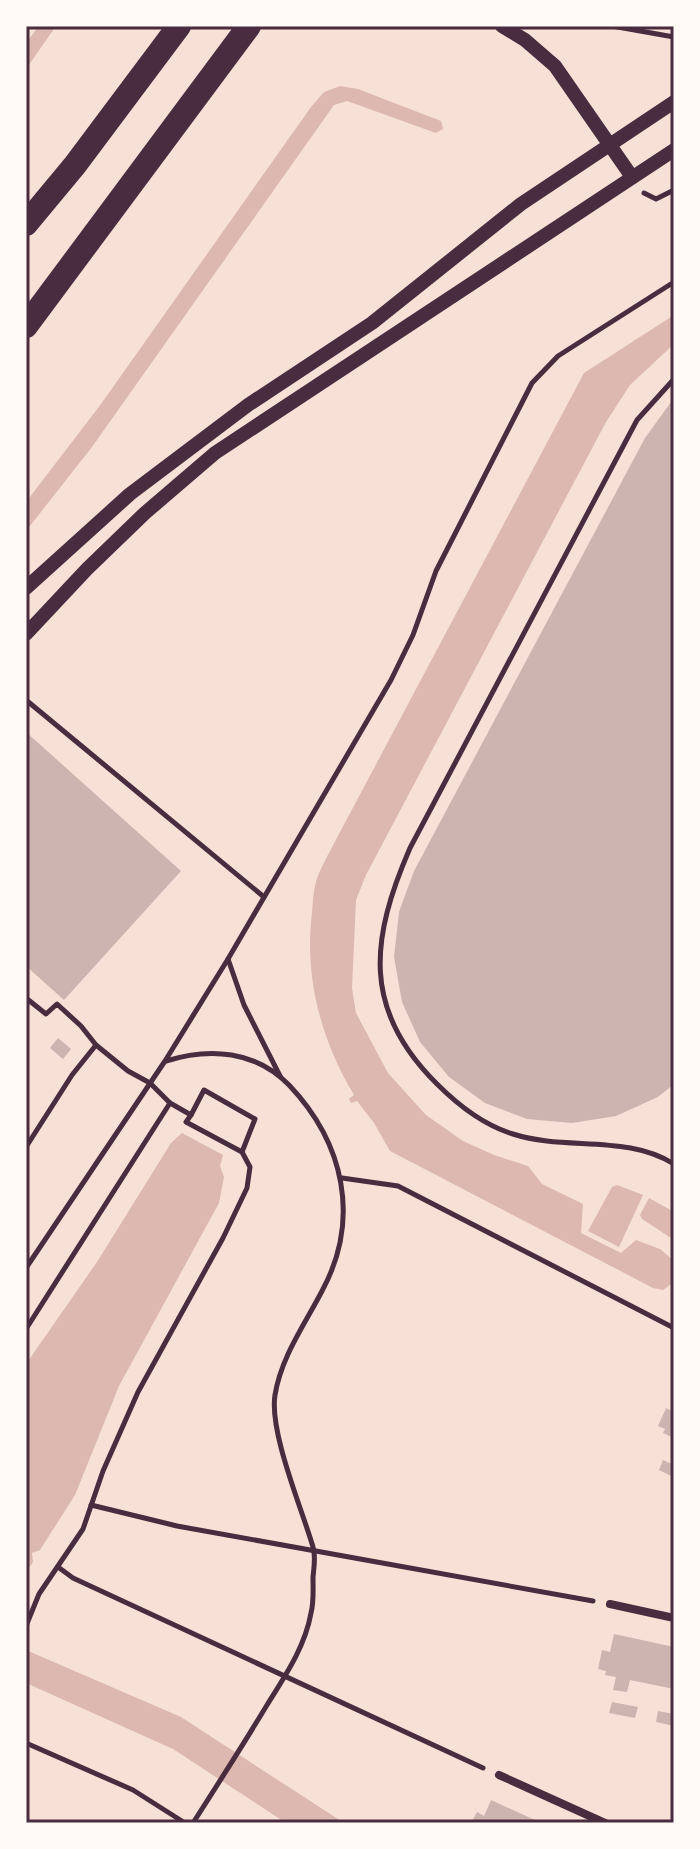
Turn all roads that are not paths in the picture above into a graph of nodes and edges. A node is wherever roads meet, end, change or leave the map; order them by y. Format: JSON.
{"nodes":[{"id":1,"x":179,"y":26,"type":"edge"},
{"id":2,"x":249,"y":26,"type":"edge"},
{"id":3,"x":502,"y":26,"type":"edge"},
{"id":4,"x":674,"y":102,"type":"edge"},
{"id":5,"x":611,"y":144,"type":"junction"},
{"id":6,"x":674,"y":150,"type":"edge"},
{"id":7,"x":632,"y":177,"type":"junction"},
{"id":8,"x":26,"y":224,"type":"edge"},
{"id":9,"x":26,"y":326,"type":"edge"},
{"id":10,"x":26,"y":588,"type":"edge"},
{"id":11,"x":26,"y":634,"type":"edge"},
{"id":12,"x":610,"y":1604,"type":"road end"},
{"id":13,"x":674,"y":1618,"type":"edge"},
{"id":14,"x":499,"y":1775,"type":"road end"},
{"id":15,"x":605,"y":1823,"type":"edge"}],
"edges":[{"from":1,"to":8,"type":"highway"},
{"from":2,"to":9,"type":"highway"},
{"from":3,"to":5,"type":"street"},
{"from":4,"to":5,"type":"street"},
{"from":5,"to":7,"type":"street"},
{"from":5,"to":10,"type":"street"},
{"from":6,"to":7,"type":"street"},
{"from":7,"to":11,"type":"street"},
{"from":12,"to":13,"type":"street"},
{"from":14,"to":15,"type":"street"}]}
